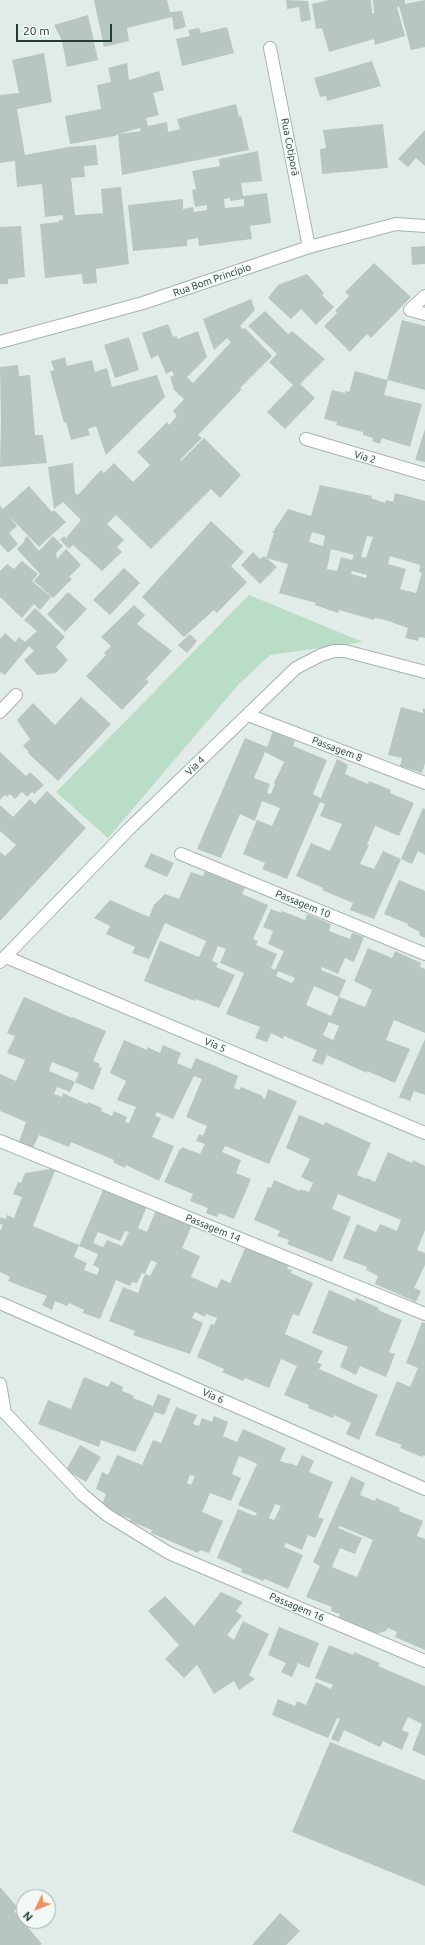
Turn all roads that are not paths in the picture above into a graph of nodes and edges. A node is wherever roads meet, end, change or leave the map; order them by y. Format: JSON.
{"nodes":[{"id":1,"x":270,"y":48,"type":"dead end"},
{"id":2,"x":425,"y":226,"type":"edge"},
{"id":3,"x":309,"y":247,"type":"junction"},
{"id":4,"x":425,"y":296,"type":"edge"},
{"id":5,"x":425,"y":314,"type":"edge"},
{"id":6,"x":0,"y":342,"type":"edge"},
{"id":7,"x":306,"y":439,"type":"dead end"},
{"id":8,"x":425,"y":474,"type":"edge"},
{"id":9,"x":425,"y":672,"type":"edge"},
{"id":10,"x":0,"y":696,"type":"edge"},
{"id":11,"x":0,"y":712,"type":"edge"},
{"id":12,"x":248,"y":715,"type":"junction"},
{"id":13,"x":425,"y":783,"type":"edge"},
{"id":14,"x":181,"y":854,"type":"dead end"},
{"id":15,"x":425,"y":954,"type":"edge"},
{"id":16,"x":3,"y":960,"type":"edge"},
{"id":17,"x":425,"y":1133,"type":"edge"},
{"id":18,"x":0,"y":1141,"type":"edge"},
{"id":19,"x":0,"y":1303,"type":"edge"},
{"id":20,"x":425,"y":1314,"type":"edge"},
{"id":21,"x":0,"y":1384,"type":"edge"},
{"id":22,"x":425,"y":1489,"type":"edge"},
{"id":23,"x":425,"y":1661,"type":"edge"}],
"edges":[{"from":1,"to":3,"type":"street","name":"Rua Cotiporã"},
{"from":2,"to":3,"type":"street","name":"Rua Bom Princípio"},
{"from":3,"to":6,"type":"street","name":"Rua Bom Princípio"},
{"from":4,"to":5,"type":"street"},
{"from":7,"to":8,"type":"street","name":"Via 2"},
{"from":9,"to":12,"type":"street","name":"Via 4"},
{"from":10,"to":11,"type":"street"},
{"from":12,"to":13,"type":"street","name":"Passagem 8"},
{"from":12,"to":16,"type":"street","name":"Via 4"},
{"from":14,"to":15,"type":"street","name":"Passagem 10"},
{"from":16,"to":17,"type":"street","name":"Via 5"},
{"from":18,"to":20,"type":"street","name":"Passagem 14"},
{"from":19,"to":22,"type":"street","name":"Via 6"},
{"from":21,"to":23,"type":"street","name":"Passagem 16"}]}
